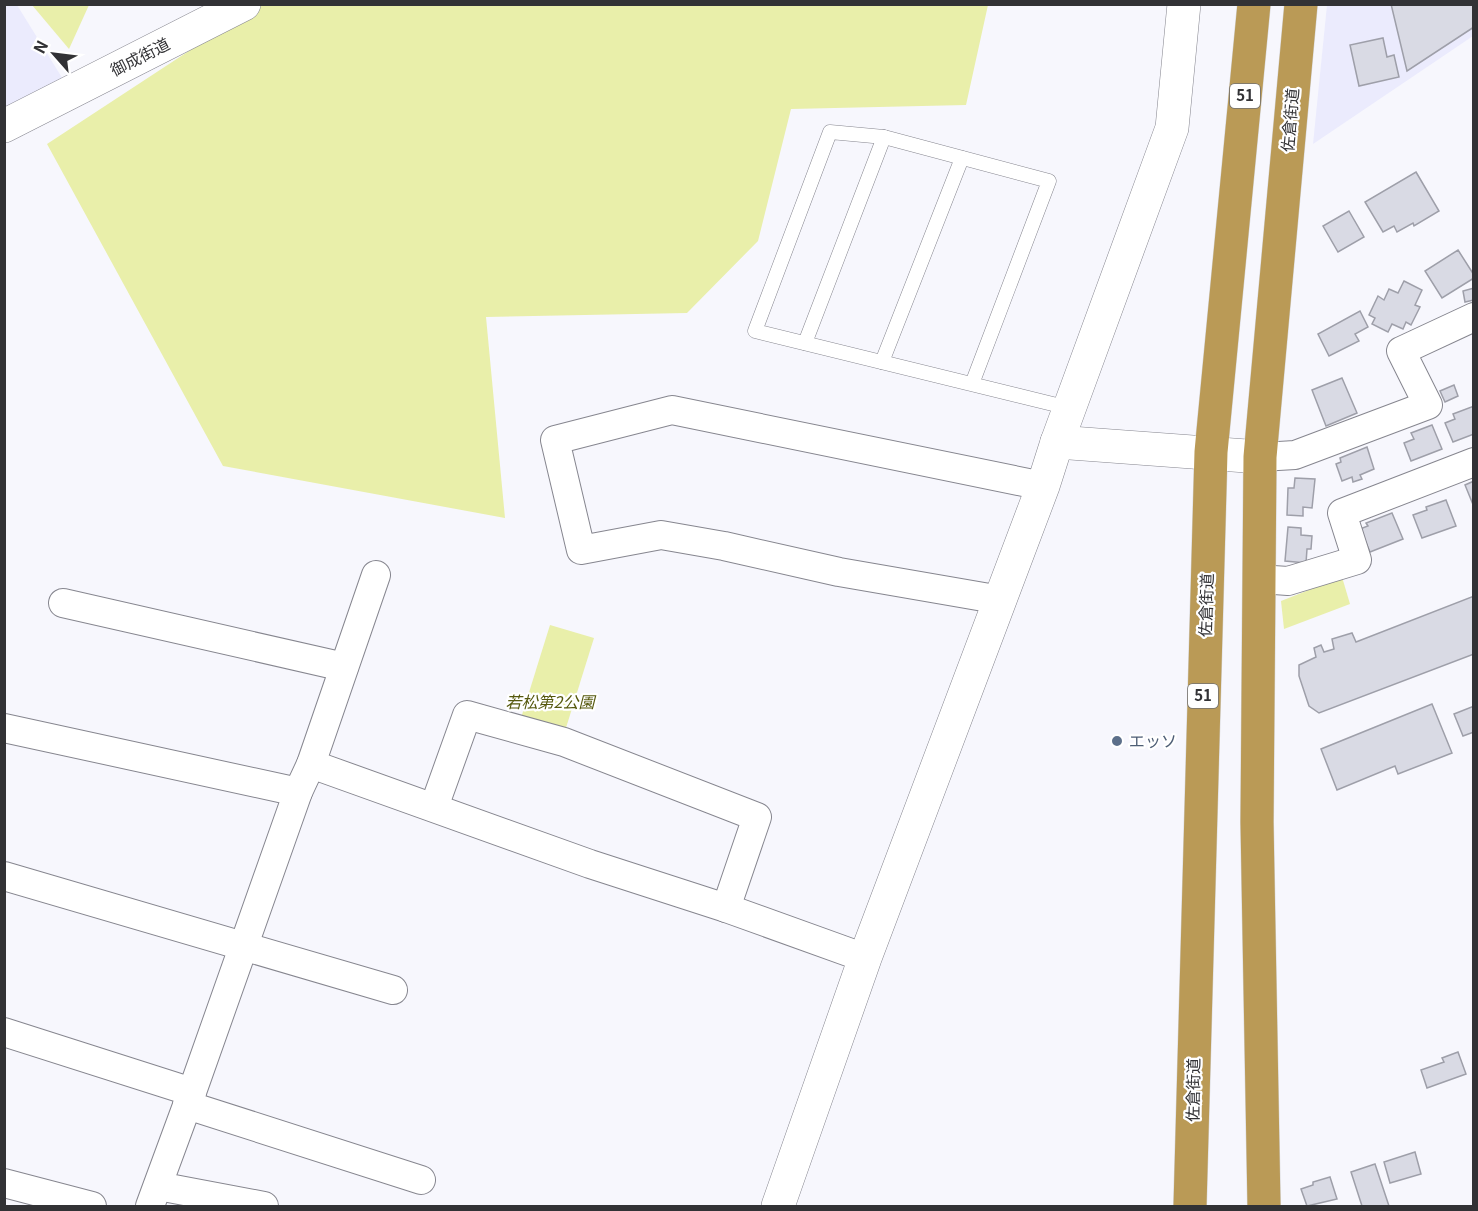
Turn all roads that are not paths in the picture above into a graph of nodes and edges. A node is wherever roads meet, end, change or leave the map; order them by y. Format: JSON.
{"nodes":[{"id":1,"x":244,"y":4,"type":"edge"},
{"id":2,"x":1184,"y":4,"type":"edge"},
{"id":3,"x":1254,"y":4,"type":"edge"},
{"id":4,"x":1301,"y":4,"type":"edge"},
{"id":5,"x":4,"y":126,"type":"edge"},
{"id":6,"x":884,"y":137,"type":"junction"},
{"id":7,"x":962,"y":158,"type":"junction"},
{"id":8,"x":1473,"y":317,"type":"edge"},
{"id":9,"x":805,"y":343,"type":"junction"},
{"id":10,"x":882,"y":362,"type":"junction"},
{"id":11,"x":972,"y":384,"type":"junction"},
{"id":12,"x":1070,"y":408,"type":"junction"},
{"id":13,"x":1057,"y":442,"type":"junction"},
{"id":14,"x":1211,"y":452,"type":"junction"},
{"id":15,"x":1260,"y":457,"type":"junction"},
{"id":16,"x":1473,"y":462,"type":"edge"},
{"id":17,"x":1043,"y":486,"type":"junction"},
{"id":18,"x":376,"y":575,"type":"dead end"},
{"id":19,"x":1258,"y":579,"type":"junction"},
{"id":20,"x":1001,"y":600,"type":"junction"},
{"id":21,"x":63,"y":603,"type":"dead end"},
{"id":22,"x":344,"y":667,"type":"junction"},
{"id":23,"x":4,"y":728,"type":"edge"},
{"id":24,"x":310,"y":764,"type":"junction"},
{"id":25,"x":298,"y":792,"type":"junction"},
{"id":26,"x":434,"y":807,"type":"junction"},
{"id":27,"x":4,"y":876,"type":"edge"},
{"id":28,"x":726,"y":909,"type":"junction"},
{"id":29,"x":243,"y":946,"type":"junction"},
{"id":30,"x":865,"y":958,"type":"junction"},
{"id":31,"x":393,"y":990,"type":"dead end"},
{"id":32,"x":4,"y":1032,"type":"edge"},
{"id":33,"x":190,"y":1098,"type":"junction"},
{"id":34,"x":421,"y":1180,"type":"dead end"},
{"id":35,"x":4,"y":1183,"type":"edge"},
{"id":36,"x":154,"y":1196,"type":"edge"},
{"id":37,"x":92,"y":1206,"type":"edge"},
{"id":38,"x":264,"y":1206,"type":"edge"},
{"id":39,"x":778,"y":1206,"type":"edge"},
{"id":40,"x":1190,"y":1206,"type":"edge"},
{"id":41,"x":1264,"y":1206,"type":"edge"}],
"edges":[{"from":1,"to":5,"type":"street","name":"御成街道"},
{"from":2,"to":12,"type":"street"},
{"from":3,"to":14,"type":"highway","name":"佐倉街道","number":"51"},
{"from":4,"to":15,"type":"highway","name":"佐倉街道"},
{"from":6,"to":7,"type":"lane"},
{"from":6,"to":9,"type":"lane"},
{"from":6,"to":9,"type":"lane"},
{"from":7,"to":10,"type":"lane"},
{"from":7,"to":11,"type":"lane"},
{"from":8,"to":15,"type":"street"},
{"from":9,"to":10,"type":"lane"},
{"from":10,"to":11,"type":"lane"},
{"from":11,"to":12,"type":"lane"},
{"from":12,"to":13,"type":"street"},
{"from":13,"to":14,"type":"street"},
{"from":13,"to":17,"type":"street"},
{"from":14,"to":15,"type":"street"},
{"from":14,"to":40,"type":"highway","name":"佐倉街道","number":"51"},
{"from":15,"to":19,"type":"highway","name":"佐倉街道"},
{"from":16,"to":19,"type":"street"},
{"from":17,"to":20,"type":"street"},
{"from":17,"to":20,"type":"street"},
{"from":18,"to":22,"type":"street"},
{"from":19,"to":41,"type":"highway","name":"佐倉街道"},
{"from":20,"to":30,"type":"street"},
{"from":21,"to":22,"type":"street"},
{"from":22,"to":24,"type":"street"},
{"from":23,"to":25,"type":"street"},
{"from":24,"to":25,"type":"street"},
{"from":24,"to":26,"type":"street"},
{"from":25,"to":29,"type":"street"},
{"from":26,"to":28,"type":"street"},
{"from":26,"to":28,"type":"street"},
{"from":27,"to":29,"type":"street"},
{"from":28,"to":30,"type":"street"},
{"from":29,"to":31,"type":"street"},
{"from":29,"to":33,"type":"street"},
{"from":30,"to":39,"type":"street"},
{"from":32,"to":33,"type":"street"},
{"from":33,"to":34,"type":"street"},
{"from":33,"to":36,"type":"street"},
{"from":35,"to":37,"type":"street"},
{"from":36,"to":38,"type":"street"}]}
